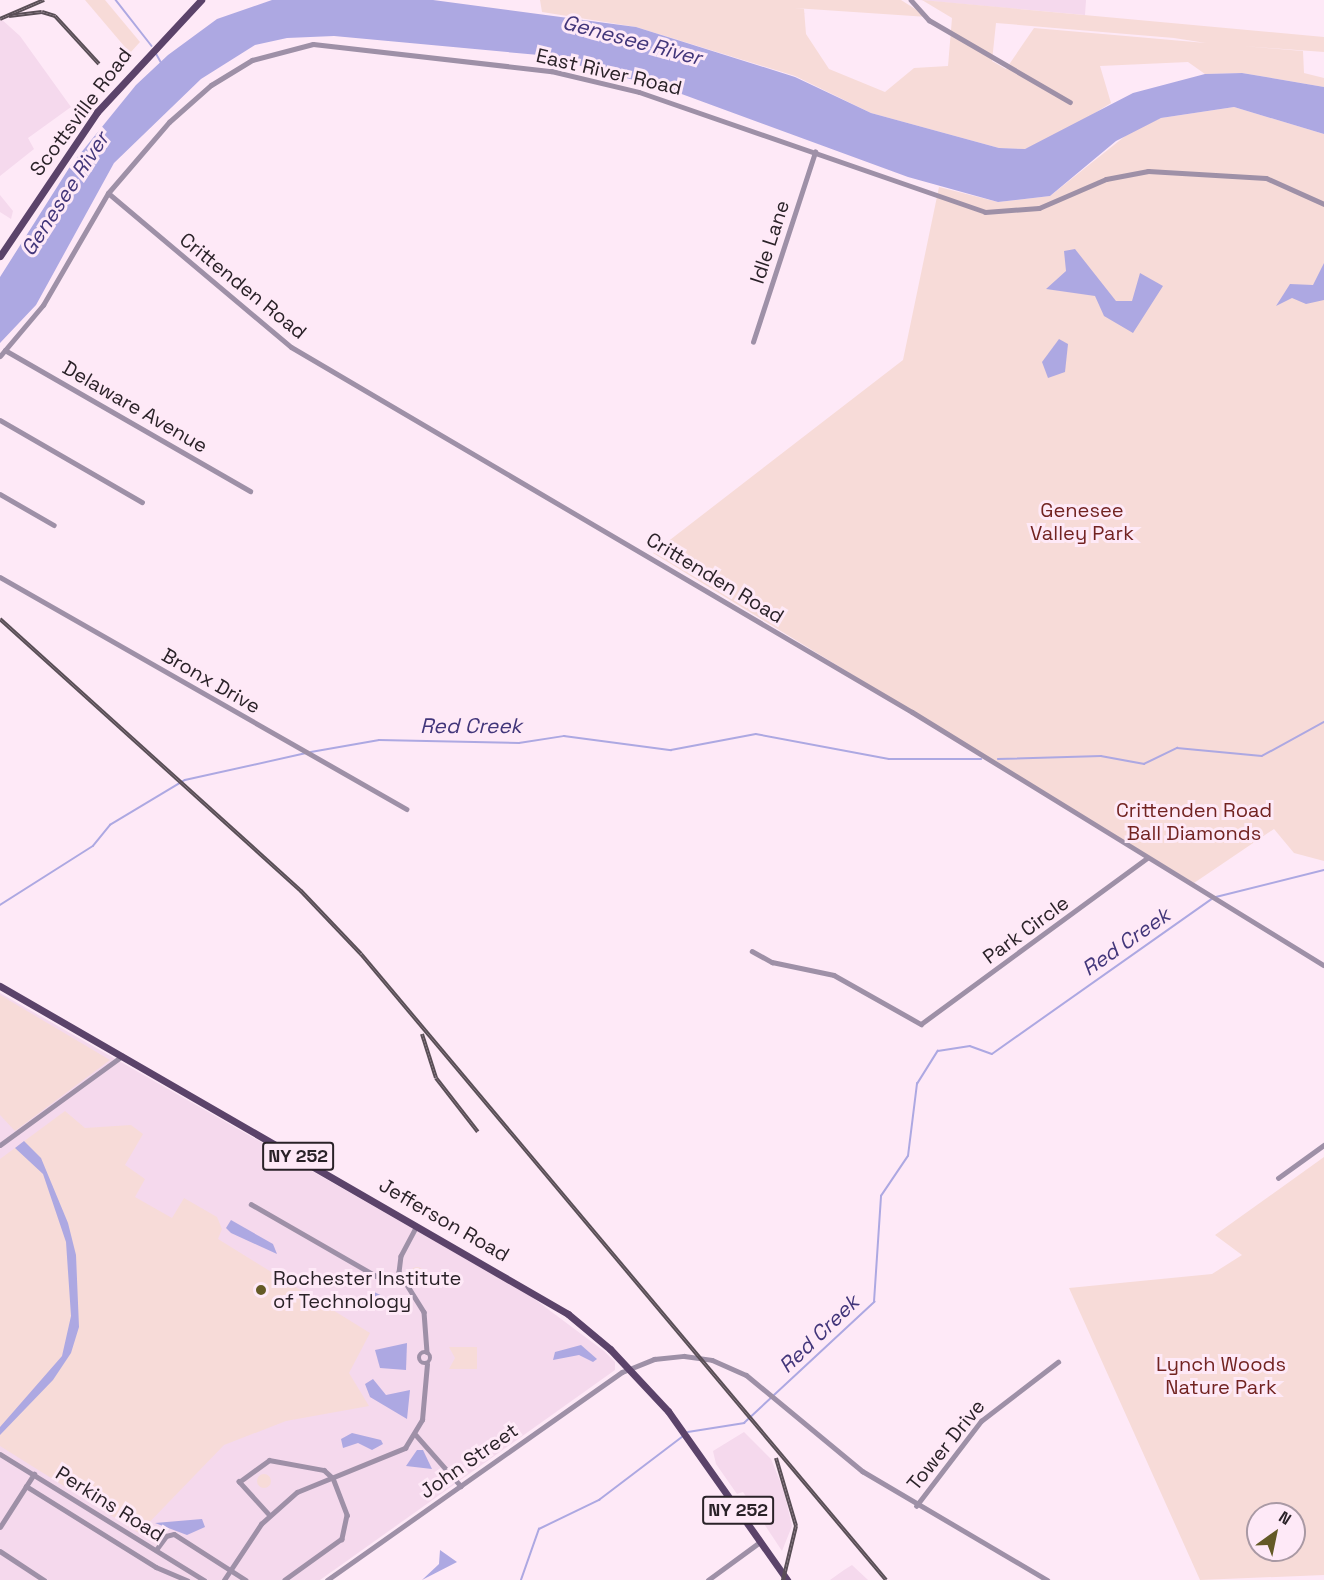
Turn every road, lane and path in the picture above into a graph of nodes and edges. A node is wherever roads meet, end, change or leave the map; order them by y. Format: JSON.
{"nodes":[{"id":1,"x":201,"y":0,"type":"edge"},
{"id":2,"x":911,"y":0,"type":"edge"},
{"id":3,"x":1070,"y":102,"type":"dead end"},
{"id":4,"x":815,"y":152,"type":"junction"},
{"id":5,"x":108,"y":194,"type":"junction"},
{"id":6,"x":1324,"y":204,"type":"edge"},
{"id":7,"x":0,"y":256,"type":"edge"},
{"id":8,"x":753,"y":342,"type":"dead end"},
{"id":9,"x":5,"y":350,"type":"junction"},
{"id":10,"x":0,"y":356,"type":"edge"},
{"id":11,"x":0,"y":420,"type":"edge"},
{"id":12,"x":250,"y":491,"type":"dead end"},
{"id":13,"x":0,"y":494,"type":"edge"},
{"id":14,"x":142,"y":502,"type":"dead end"},
{"id":15,"x":54,"y":525,"type":"dead end"},
{"id":16,"x":0,"y":577,"type":"edge"},
{"id":17,"x":407,"y":809,"type":"dead end"},
{"id":18,"x":1147,"y":858,"type":"junction"},
{"id":19,"x":752,"y":951,"type":"dead end"},
{"id":20,"x":1324,"y":965,"type":"edge"},
{"id":21,"x":0,"y":986,"type":"edge"},
{"id":22,"x":122,"y":1056,"type":"junction"},
{"id":23,"x":0,"y":1145,"type":"edge"},
{"id":24,"x":1324,"y":1145,"type":"edge"},
{"id":25,"x":1278,"y":1178,"type":"dead end"},
{"id":26,"x":251,"y":1204,"type":"dead end"},
{"id":27,"x":418,"y":1224,"type":"junction"},
{"id":28,"x":400,"y":1278,"type":"junction"},
{"id":29,"x":425,"y":1350,"type":"junction"},
{"id":30,"x":1058,"y":1362,"type":"dead end"},
{"id":31,"x":425,"y":1364,"type":"junction"},
{"id":32,"x":630,"y":1368,"type":"junction"},
{"id":33,"x":416,"y":1435,"type":"junction"},
{"id":34,"x":0,"y":1454,"type":"edge"},
{"id":35,"x":34,"y":1474,"type":"junction"},
{"id":36,"x":330,"y":1475,"type":"junction"},
{"id":37,"x":26,"y":1486,"type":"junction"},
{"id":38,"x":461,"y":1486,"type":"junction"},
{"id":39,"x":916,"y":1506,"type":"junction"},
{"id":40,"x":270,"y":1515,"type":"junction"},
{"id":41,"x":0,"y":1527,"type":"edge"},
{"id":42,"x":760,"y":1542,"type":"junction"},
{"id":43,"x":156,"y":1550,"type":"junction"},
{"id":44,"x":0,"y":1551,"type":"edge"},
{"id":45,"x":230,"y":1570,"type":"junction"},
{"id":46,"x":44,"y":1580,"type":"edge"},
{"id":47,"x":187,"y":1580,"type":"edge"},
{"id":48,"x":204,"y":1580,"type":"edge"},
{"id":49,"x":224,"y":1580,"type":"edge"},
{"id":50,"x":246,"y":1580,"type":"edge"},
{"id":51,"x":285,"y":1580,"type":"edge"},
{"id":52,"x":327,"y":1580,"type":"edge"},
{"id":53,"x":708,"y":1580,"type":"edge"},
{"id":54,"x":787,"y":1580,"type":"edge"},
{"id":55,"x":1047,"y":1580,"type":"edge"}],
"edges":[{"from":1,"to":7,"type":"main road","name":"Scottsville Road"},
{"from":2,"to":3,"type":"street"},
{"from":4,"to":5,"type":"street","name":"East River Road"},
{"from":4,"to":6,"type":"street","name":"East River Road"},
{"from":4,"to":8,"type":"street","name":"Idle Lane"},
{"from":5,"to":9,"type":"street","name":"East River Road"},
{"from":5,"to":18,"type":"street","name":"Crittenden Road"},
{"from":9,"to":10,"type":"street","name":"East River Road"},
{"from":9,"to":12,"type":"street","name":"Delaware Avenue"},
{"from":11,"to":14,"type":"street"},
{"from":13,"to":15,"type":"street"},
{"from":16,"to":17,"type":"street","name":"Bronx Drive"},
{"from":18,"to":19,"type":"street","name":"Park Circle"},
{"from":18,"to":20,"type":"street","name":"Crittenden Road"},
{"from":21,"to":22,"type":"main road","name":"Jefferson Road","number":"NY 252"},
{"from":22,"to":23,"type":"street"},
{"from":22,"to":27,"type":"main road","name":"Jefferson Road","number":"NY 252"},
{"from":24,"to":25,"type":"street"},
{"from":26,"to":28,"type":"street"},
{"from":27,"to":28,"type":"street"},
{"from":27,"to":32,"type":"main road","name":"Jefferson Road","number":"NY 252"},
{"from":28,"to":29,"type":"street"},
{"from":29,"to":31,"type":"street"},
{"from":29,"to":31,"type":"street"},
{"from":30,"to":39,"type":"street","name":"Tower Drive"},
{"from":31,"to":33,"type":"street"},
{"from":32,"to":38,"type":"street","name":"John Street"},
{"from":32,"to":39,"type":"street","name":"John Street"},
{"from":32,"to":42,"type":"main road","name":"Jefferson Road","number":"NY 252"},
{"from":33,"to":36,"type":"street"},
{"from":33,"to":38,"type":"street"},
{"from":34,"to":35,"type":"street","name":"Perkins Road"},
{"from":35,"to":37,"type":"street"},
{"from":35,"to":43,"type":"street","name":"Perkins Road"},
{"from":36,"to":40,"type":"street"},
{"from":36,"to":40,"type":"street"},
{"from":36,"to":51,"type":"street"},
{"from":37,"to":41,"type":"street"},
{"from":37,"to":47,"type":"street"},
{"from":38,"to":52,"type":"street","name":"John Street"},
{"from":39,"to":55,"type":"street","name":"John Street"},
{"from":40,"to":45,"type":"street"},
{"from":42,"to":53,"type":"street"},
{"from":42,"to":54,"type":"main road","name":"Jefferson Road","number":"NY 252"},
{"from":43,"to":45,"type":"street"},
{"from":43,"to":48,"type":"street","name":"Perkins Road"},
{"from":44,"to":46,"type":"street"},
{"from":45,"to":49,"type":"street"},
{"from":45,"to":50,"type":"street"}]}
